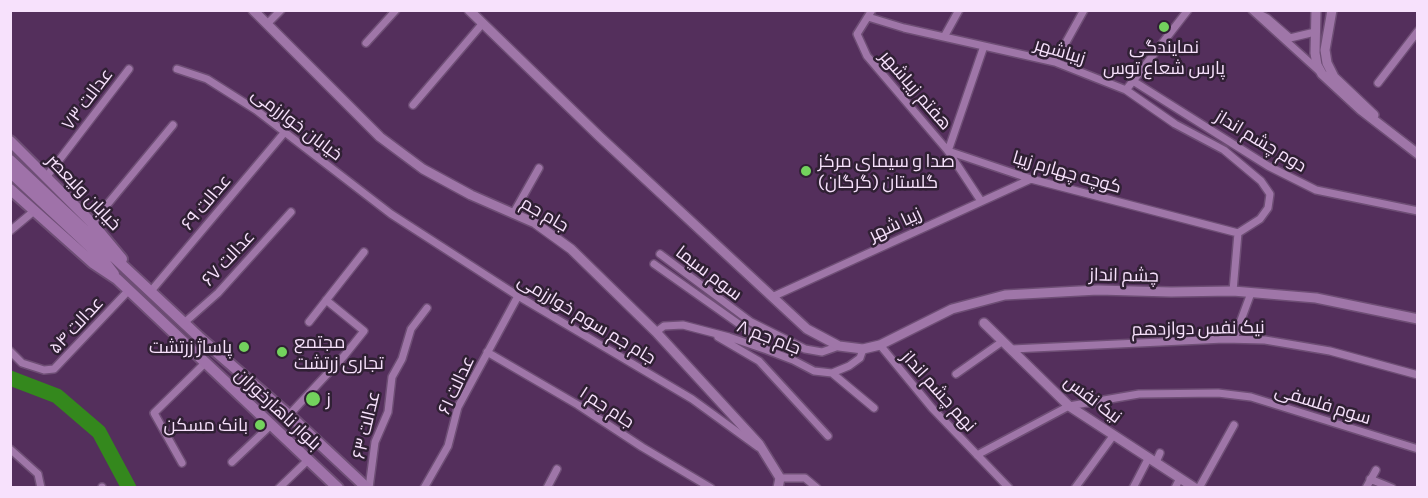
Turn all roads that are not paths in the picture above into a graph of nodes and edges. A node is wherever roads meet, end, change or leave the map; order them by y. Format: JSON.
{"nodes":[{"id":1,"x":253,"y":10,"type":"edge"},
{"id":2,"x":280,"y":10,"type":"edge"},
{"id":3,"x":396,"y":10,"type":"edge"},
{"id":4,"x":469,"y":10,"type":"edge"},
{"id":5,"x":959,"y":10,"type":"edge"},
{"id":6,"x":1084,"y":10,"type":"edge"},
{"id":7,"x":1188,"y":10,"type":"edge"},
{"id":8,"x":1316,"y":10,"type":"edge"},
{"id":9,"x":1332,"y":10,"type":"edge"},
{"id":10,"x":1254,"y":12,"type":"edge"},
{"id":11,"x":870,"y":14,"type":"edge"},
{"id":12,"x":483,"y":23,"type":"junction"},
{"id":13,"x":267,"y":24,"type":"junction"},
{"id":14,"x":1418,"y":31,"type":"edge"},
{"id":15,"x":1315,"y":32,"type":"junction"},
{"id":16,"x":944,"y":37,"type":"junction"},
{"id":17,"x":366,"y":43,"type":"dead end"},
{"id":18,"x":984,"y":46,"type":"junction"},
{"id":19,"x":1054,"y":62,"type":"junction"},
{"id":20,"x":129,"y":69,"type":"dead end"},
{"id":21,"x":177,"y":69,"type":"dead end"},
{"id":22,"x":1322,"y":74,"type":"junction"},
{"id":23,"x":1133,"y":81,"type":"junction"},
{"id":24,"x":1378,"y":83,"type":"dead end"},
{"id":25,"x":1126,"y":90,"type":"junction"},
{"id":26,"x":413,"y":105,"type":"dead end"},
{"id":27,"x":173,"y":125,"type":"dead end"},
{"id":28,"x":1384,"y":126,"type":"junction"},
{"id":29,"x":284,"y":132,"type":"junction"},
{"id":30,"x":10,"y":141,"type":"edge"},
{"id":31,"x":948,"y":151,"type":"junction"},
{"id":32,"x":1418,"y":154,"type":"edge"},
{"id":33,"x":10,"y":160,"type":"edge"},
{"id":34,"x":539,"y":168,"type":"dead end"},
{"id":35,"x":10,"y":172,"type":"edge"},
{"id":36,"x":47,"y":176,"type":"junction"},
{"id":37,"x":1031,"y":179,"type":"junction"},
{"id":38,"x":10,"y":189,"type":"edge"},
{"id":39,"x":981,"y":201,"type":"junction"},
{"id":40,"x":34,"y":211,"type":"junction"},
{"id":41,"x":1418,"y":211,"type":"edge"},
{"id":42,"x":291,"y":212,"type":"dead end"},
{"id":43,"x":391,"y":214,"type":"joint"},
{"id":44,"x":513,"y":214,"type":"junction"},
{"id":45,"x":92,"y":224,"type":"junction"},
{"id":46,"x":10,"y":231,"type":"edge"},
{"id":47,"x":1238,"y":233,"type":"junction"},
{"id":48,"x":364,"y":252,"type":"dead end"},
{"id":49,"x":660,"y":254,"type":"dead end"},
{"id":50,"x":654,"y":264,"type":"dead end"},
{"id":51,"x":129,"y":270,"type":"junction"},
{"id":52,"x":117,"y":279,"type":"junction"},
{"id":53,"x":129,"y":290,"type":"junction"},
{"id":54,"x":150,"y":291,"type":"junction"},
{"id":55,"x":1233,"y":291,"type":"junction"},
{"id":56,"x":1251,"y":293,"type":"junction"},
{"id":57,"x":518,"y":296,"type":"junction"},
{"id":58,"x":772,"y":297,"type":"junction"},
{"id":59,"x":326,"y":300,"type":"junction"},
{"id":60,"x":427,"y":308,"type":"dead end"},
{"id":61,"x":1418,"y":319,"type":"edge"},
{"id":62,"x":309,"y":322,"type":"dead end"},
{"id":63,"x":184,"y":323,"type":"junction"},
{"id":64,"x":984,"y":323,"type":"dead end"},
{"id":65,"x":711,"y":332,"type":"junction"},
{"id":66,"x":656,"y":333,"type":"junction"},
{"id":67,"x":199,"y":337,"type":"junction"},
{"id":68,"x":1234,"y":339,"type":"junction"},
{"id":69,"x":1003,"y":340,"type":"junction"},
{"id":70,"x":880,"y":345,"type":"junction"},
{"id":71,"x":839,"y":346,"type":"junction"},
{"id":72,"x":189,"y":348,"type":"junction"},
{"id":73,"x":863,"y":349,"type":"junction"},
{"id":74,"x":1012,"y":349,"type":"junction"},
{"id":75,"x":766,"y":350,"type":"junction"},
{"id":76,"x":10,"y":351,"type":"edge"},
{"id":77,"x":487,"y":352,"type":"junction"},
{"id":78,"x":205,"y":363,"type":"junction"},
{"id":79,"x":832,"y":374,"type":"junction"},
{"id":80,"x":956,"y":374,"type":"dead end"},
{"id":81,"x":1418,"y":375,"type":"edge"},
{"id":82,"x":1069,"y":406,"type":"junction"},
{"id":83,"x":874,"y":408,"type":"dead end"},
{"id":84,"x":289,"y":415,"type":"junction"},
{"id":85,"x":271,"y":425,"type":"junction"},
{"id":86,"x":1234,"y":425,"type":"dead end"},
{"id":87,"x":828,"y":436,"type":"dead end"},
{"id":88,"x":1113,"y":436,"type":"junction"},
{"id":89,"x":10,"y":449,"type":"edge"},
{"id":90,"x":1418,"y":449,"type":"edge"},
{"id":91,"x":765,"y":452,"type":"junction"},
{"id":92,"x":977,"y":455,"type":"junction"},
{"id":93,"x":1154,"y":458,"type":"junction"},
{"id":94,"x":308,"y":460,"type":"junction"},
{"id":95,"x":232,"y":462,"type":"dead end"},
{"id":96,"x":182,"y":463,"type":"dead end"},
{"id":97,"x":557,"y":469,"type":"dead end"},
{"id":98,"x":1376,"y":470,"type":"dead end"},
{"id":99,"x":1180,"y":478,"type":"junction"},
{"id":100,"x":1370,"y":479,"type":"junction"},
{"id":101,"x":779,"y":483,"type":"edge"},
{"id":102,"x":710,"y":487,"type":"edge"},
{"id":103,"x":41,"y":488,"type":"edge"},
{"id":104,"x":279,"y":488,"type":"edge"},
{"id":105,"x":338,"y":488,"type":"edge"},
{"id":106,"x":368,"y":488,"type":"edge"},
{"id":107,"x":424,"y":488,"type":"edge"},
{"id":108,"x":547,"y":488,"type":"edge"},
{"id":109,"x":818,"y":488,"type":"edge"},
{"id":110,"x":1009,"y":488,"type":"edge"},
{"id":111,"x":1075,"y":488,"type":"edge"},
{"id":112,"x":1132,"y":488,"type":"edge"},
{"id":113,"x":1175,"y":488,"type":"edge"},
{"id":114,"x":1197,"y":488,"type":"edge"},
{"id":115,"x":1366,"y":488,"type":"edge"},
{"id":116,"x":1392,"y":488,"type":"edge"}],
"edges":[{"from":1,"to":13,"type":"street","name":"جام جم"},
{"from":2,"to":13,"type":"street"},
{"from":3,"to":17,"type":"street"},
{"from":4,"to":12,"type":"street"},
{"from":5,"to":16,"type":"street"},
{"from":6,"to":19,"type":"street"},
{"from":7,"to":23,"type":"street"},
{"from":8,"to":15,"type":"street"},
{"from":9,"to":28,"type":"street"},
{"from":10,"to":15,"type":"street"},
{"from":10,"to":22,"type":"street"},
{"from":11,"to":16,"type":"street","name":"زیباشهر"},
{"from":11,"to":31,"type":"street","name":"هفتم زیباشهر"},
{"from":12,"to":26,"type":"street"},
{"from":12,"to":58,"type":"street"},
{"from":13,"to":44,"type":"street","name":"جام جم"},
{"from":14,"to":24,"type":"street"},
{"from":15,"to":22,"type":"street"},
{"from":16,"to":18,"type":"street","name":"زیباشهر"},
{"from":18,"to":19,"type":"street","name":"زیباشهر"},
{"from":18,"to":31,"type":"street"},
{"from":19,"to":25,"type":"street","name":"زیباشهر"},
{"from":20,"to":36,"type":"street","name":"عدالت ۷۳"},
{"from":21,"to":29,"type":"street","name":"خیابان خوارزمی"},
{"from":22,"to":28,"type":"street"},
{"from":23,"to":25,"type":"street"},
{"from":23,"to":41,"type":"street","name":"دوم چشم انداز"},
{"from":25,"to":47,"type":"street","name":"زیباشهر"},
{"from":27,"to":45,"type":"street"},
{"from":28,"to":32,"type":"street"},
{"from":29,"to":43,"type":"street","name":"خیابان خوارزمی"},
{"from":29,"to":54,"type":"street","name":"عدالت ۶۹"},
{"from":30,"to":36,"type":"main road","name":"خیابان ولیعصر"},
{"from":31,"to":37,"type":"street","name":"کوچه چهارم زیبا"},
{"from":31,"to":39,"type":"street"},
{"from":33,"to":51,"type":"main road"},
{"from":34,"to":44,"type":"street"},
{"from":35,"to":52,"type":"main road"},
{"from":36,"to":45,"type":"main road","name":"خیابان ولیعصر"},
{"from":37,"to":39,"type":"street","name":"زیبا شهر"},
{"from":37,"to":47,"type":"street","name":"کوچه چهارم زیبا"},
{"from":38,"to":40,"type":"main road"},
{"from":39,"to":58,"type":"street","name":"زیبا شهر"},
{"from":40,"to":46,"type":"street"},
{"from":40,"to":52,"type":"main road"},
{"from":42,"to":63,"type":"street","name":"عدالت ۶۷"},
{"from":43,"to":57,"type":"street","name":"جام جم سوم خوارزمی"},
{"from":44,"to":66,"type":"street","name":"جام جم"},
{"from":45,"to":51,"type":"main road","name":"خیابان ولیعصر"},
{"from":47,"to":55,"type":"street"},
{"from":48,"to":59,"type":"street"},
{"from":49,"to":71,"type":"street","name":"سوم سیما"},
{"from":50,"to":75,"type":"street"},
{"from":51,"to":54,"type":"main road","name":"بلوار ناهارخوران"},
{"from":52,"to":53,"type":"main road","name":"بلوار ناهارخوران"},
{"from":53,"to":72,"type":"main road","name":"بلوار ناهارخوران"},
{"from":53,"to":76,"type":"street","name":"عدالت ۵۴"},
{"from":54,"to":63,"type":"main road","name":"بلوار ناهارخوران"},
{"from":55,"to":56,"type":"street","name":"چشم انداز"},
{"from":55,"to":70,"type":"street","name":"چشم انداز"},
{"from":56,"to":61,"type":"street","name":"چشم انداز"},
{"from":56,"to":68,"type":"street"},
{"from":57,"to":77,"type":"street","name":"عدالت ۶۱"},
{"from":57,"to":91,"type":"street","name":"جام جم سوم خوارزمی"},
{"from":58,"to":71,"type":"street"},
{"from":59,"to":62,"type":"street"},
{"from":59,"to":84,"type":"street"},
{"from":60,"to":106,"type":"street","name":"عدالت ۶۳"},
{"from":63,"to":67,"type":"main road","name":"بلوار ناهارخوران"},
{"from":64,"to":69,"type":"street","name":"نیک نفس"},
{"from":65,"to":66,"type":"street","name":"۸ جام جم"},
{"from":65,"to":75,"type":"street","name":"۸ جام جم"},
{"from":65,"to":87,"type":"street"},
{"from":66,"to":91,"type":"street","name":"جام جم"},
{"from":67,"to":72,"type":"main road"},
{"from":67,"to":84,"type":"main road","name":"بلوار ناهارخوران"},
{"from":68,"to":74,"type":"street","name":"نیک نفس دوازدهم"},
{"from":68,"to":81,"type":"street","name":"نیک نفس دوازدهم"},
{"from":69,"to":74,"type":"street","name":"نیک نفس"},
{"from":69,"to":80,"type":"street"},
{"from":70,"to":73,"type":"street","name":"چشم انداز"},
{"from":70,"to":92,"type":"street","name":"نهم چشم انداز"},
{"from":71,"to":73,"type":"street","name":"چشم انداز"},
{"from":72,"to":78,"type":"main road","name":"بلوار ناهارخوران"},
{"from":73,"to":79,"type":"street"},
{"from":74,"to":82,"type":"street","name":"نیک نفس"},
{"from":75,"to":79,"type":"street","name":"۸ جام جم"},
{"from":77,"to":102,"type":"street","name":"۱ جام جم"},
{"from":77,"to":107,"type":"street","name":"عدالت ۶۱"},
{"from":78,"to":85,"type":"main road","name":"بلوار ناهارخوران"},
{"from":78,"to":96,"type":"street"},
{"from":79,"to":83,"type":"street"},
{"from":82,"to":88,"type":"street","name":"نیک نفس"},
{"from":82,"to":90,"type":"street","name":"سوم فلسفی"},
{"from":82,"to":92,"type":"street","name":"سوم فلسفی"},
{"from":84,"to":106,"type":"main road","name":"بلوار ناهارخوران"},
{"from":85,"to":94,"type":"main road","name":"بلوار ناهارخوران"},
{"from":85,"to":95,"type":"street"},
{"from":86,"to":114,"type":"street"},
{"from":88,"to":93,"type":"street","name":"نیک نفس"},
{"from":88,"to":111,"type":"street"},
{"from":89,"to":103,"type":"street"},
{"from":91,"to":101,"type":"street","name":"جام جم"},
{"from":92,"to":110,"type":"street","name":"نهم چشم انداز"},
{"from":93,"to":99,"type":"street","name":"نیک نفس"},
{"from":93,"to":112,"type":"street"},
{"from":94,"to":104,"type":"street"},
{"from":94,"to":105,"type":"main road","name":"بلوار ناهارخوران"},
{"from":97,"to":108,"type":"street"},
{"from":98,"to":100,"type":"street"},
{"from":99,"to":113,"type":"street"},
{"from":99,"to":114,"type":"street","name":"نیک نفس"},
{"from":100,"to":115,"type":"street"},
{"from":100,"to":116,"type":"street"},
{"from":101,"to":109,"type":"street"}]}
